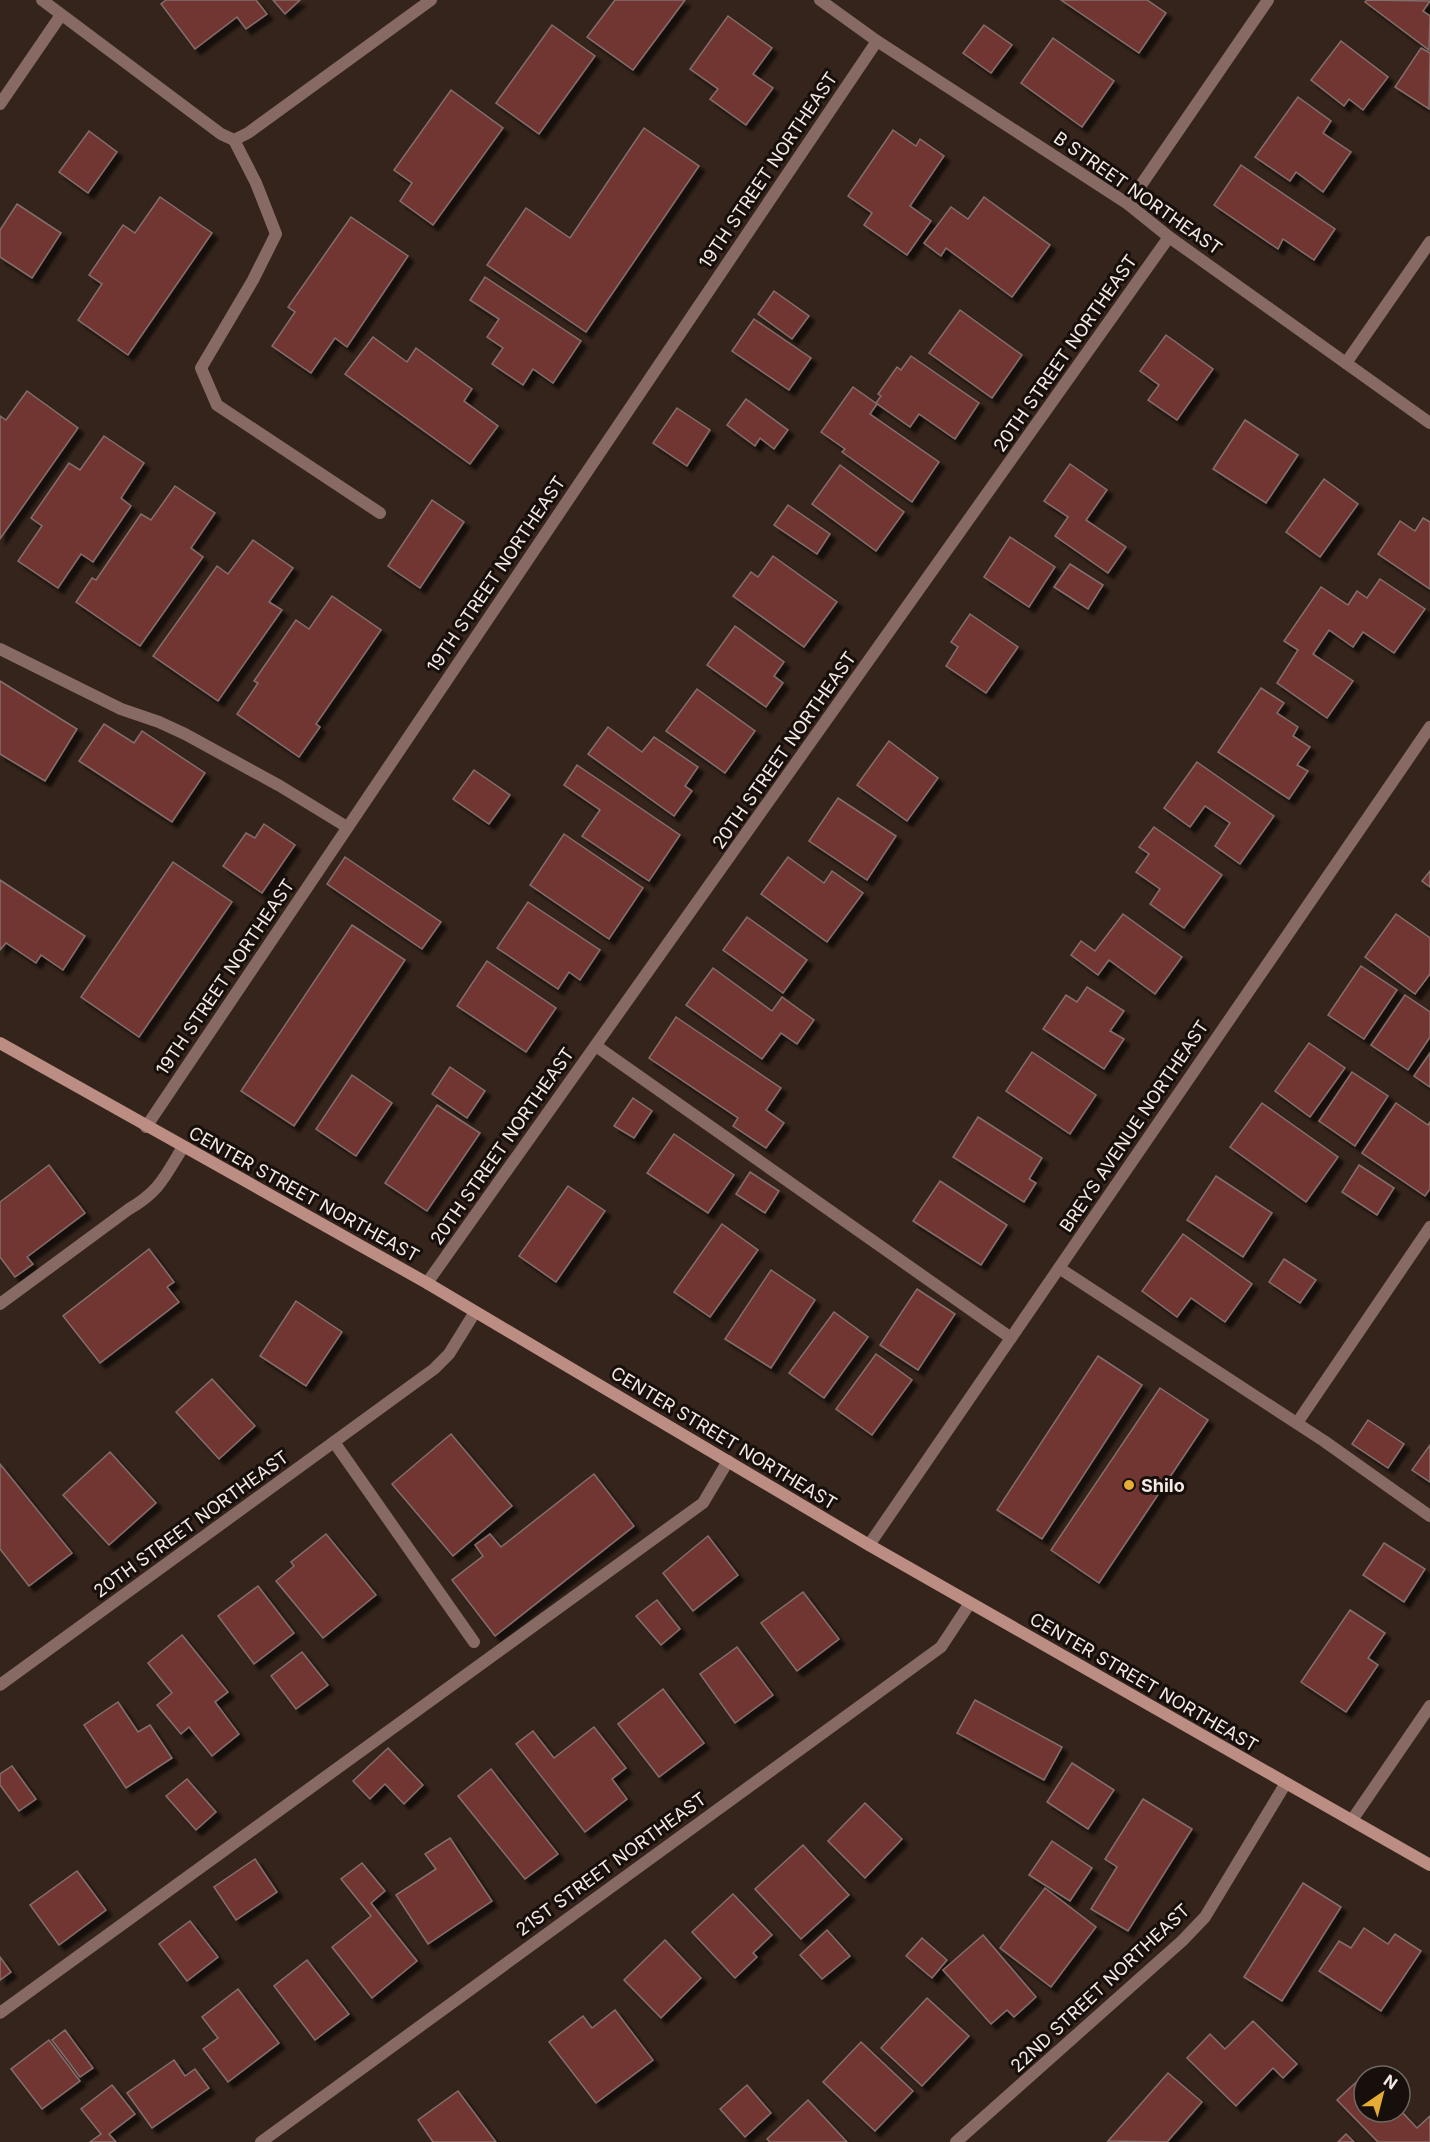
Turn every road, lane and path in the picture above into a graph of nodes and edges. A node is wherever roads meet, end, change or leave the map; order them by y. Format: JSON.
{"nodes":[{"id":1,"x":42,"y":0,"type":"edge"},
{"id":2,"x":431,"y":0,"type":"edge"},
{"id":3,"x":820,"y":0,"type":"edge"},
{"id":4,"x":1268,"y":0,"type":"edge"},
{"id":5,"x":61,"y":15,"type":"junction"},
{"id":6,"x":876,"y":41,"type":"junction"},
{"id":7,"x":0,"y":104,"type":"edge"},
{"id":8,"x":234,"y":140,"type":"junction"},
{"id":9,"x":1128,"y":204,"type":"junction"},
{"id":10,"x":1169,"y":237,"type":"junction"},
{"id":11,"x":1430,"y":242,"type":"edge"},
{"id":12,"x":1346,"y":363,"type":"junction"},
{"id":13,"x":1430,"y":423,"type":"edge"},
{"id":14,"x":380,"y":513,"type":"dead end"},
{"id":15,"x":0,"y":650,"type":"edge"},
{"id":16,"x":1430,"y":727,"type":"edge"},
{"id":17,"x":347,"y":827,"type":"junction"},
{"id":18,"x":0,"y":1043,"type":"edge"},
{"id":19,"x":596,"y":1046,"type":"junction"},
{"id":20,"x":146,"y":1127,"type":"junction"},
{"id":21,"x":183,"y":1148,"type":"junction"},
{"id":22,"x":1430,"y":1227,"type":"edge"},
{"id":23,"x":1059,"y":1268,"type":"junction"},
{"id":24,"x":427,"y":1283,"type":"junction"},
{"id":25,"x":0,"y":1304,"type":"edge"},
{"id":26,"x":475,"y":1312,"type":"junction"},
{"id":27,"x":1011,"y":1338,"type":"junction"},
{"id":28,"x":1297,"y":1423,"type":"junction"},
{"id":29,"x":334,"y":1442,"type":"junction"},
{"id":30,"x":728,"y":1461,"type":"junction"},
{"id":31,"x":1430,"y":1516,"type":"edge"},
{"id":32,"x":869,"y":1545,"type":"junction"},
{"id":33,"x":970,"y":1603,"type":"junction"},
{"id":34,"x":474,"y":1642,"type":"dead end"},
{"id":35,"x":0,"y":1685,"type":"edge"},
{"id":36,"x":1430,"y":1706,"type":"edge"},
{"id":37,"x":1286,"y":1783,"type":"junction"},
{"id":38,"x":1352,"y":1820,"type":"junction"},
{"id":39,"x":1430,"y":1865,"type":"edge"},
{"id":40,"x":0,"y":2013,"type":"edge"},
{"id":41,"x":261,"y":2142,"type":"edge"},
{"id":42,"x":956,"y":2142,"type":"edge"}],
"edges":[{"from":1,"to":5,"type":"street"},
{"from":2,"to":8,"type":"street"},
{"from":3,"to":6,"type":"street","name":"B STREET NORTHEAST"},
{"from":4,"to":9,"type":"street"},
{"from":5,"to":7,"type":"street"},
{"from":5,"to":8,"type":"street"},
{"from":6,"to":9,"type":"street","name":"B STREET NORTHEAST"},
{"from":6,"to":17,"type":"street","name":"19TH STREET NORTHEAST"},
{"from":8,"to":14,"type":"street"},
{"from":9,"to":10,"type":"street","name":"B STREET NORTHEAST"},
{"from":10,"to":12,"type":"street","name":"B STREET NORTHEAST"},
{"from":10,"to":19,"type":"street","name":"20TH STREET NORTHEAST"},
{"from":11,"to":12,"type":"street"},
{"from":12,"to":13,"type":"street","name":"B STREET NORTHEAST"},
{"from":15,"to":17,"type":"street"},
{"from":16,"to":23,"type":"street","name":"BREYS AVENUE NORTHEAST"},
{"from":17,"to":20,"type":"street","name":"19TH STREET NORTHEAST"},
{"from":18,"to":20,"type":"main road","name":"CENTER STREET NORTHEAST"},
{"from":19,"to":24,"type":"street","name":"20TH STREET NORTHEAST"},
{"from":19,"to":27,"type":"street"},
{"from":20,"to":21,"type":"main road","name":"CENTER STREET NORTHEAST"},
{"from":21,"to":24,"type":"main road","name":"CENTER STREET NORTHEAST"},
{"from":21,"to":25,"type":"street"},
{"from":22,"to":28,"type":"street"},
{"from":23,"to":27,"type":"street","name":"BREYS AVENUE NORTHEAST"},
{"from":23,"to":28,"type":"street"},
{"from":24,"to":26,"type":"main road","name":"CENTER STREET NORTHEAST"},
{"from":26,"to":29,"type":"street","name":"20TH STREET NORTHEAST"},
{"from":26,"to":30,"type":"main road","name":"CENTER STREET NORTHEAST"},
{"from":27,"to":32,"type":"street","name":"BREYS AVENUE NORTHEAST"},
{"from":28,"to":31,"type":"street"},
{"from":29,"to":34,"type":"street"},
{"from":29,"to":35,"type":"street","name":"20TH STREET NORTHEAST"},
{"from":30,"to":32,"type":"main road","name":"CENTER STREET NORTHEAST"},
{"from":30,"to":40,"type":"street"},
{"from":32,"to":33,"type":"main road","name":"CENTER STREET NORTHEAST"},
{"from":33,"to":37,"type":"main road","name":"CENTER STREET NORTHEAST"},
{"from":33,"to":41,"type":"street","name":"21ST STREET NORTHEAST"},
{"from":36,"to":38,"type":"street"},
{"from":37,"to":38,"type":"main road","name":"CENTER STREET NORTHEAST"},
{"from":37,"to":42,"type":"street","name":"22ND STREET NORTHEAST"},
{"from":38,"to":39,"type":"main road","name":"CENTER STREET NORTHEAST"}]}
